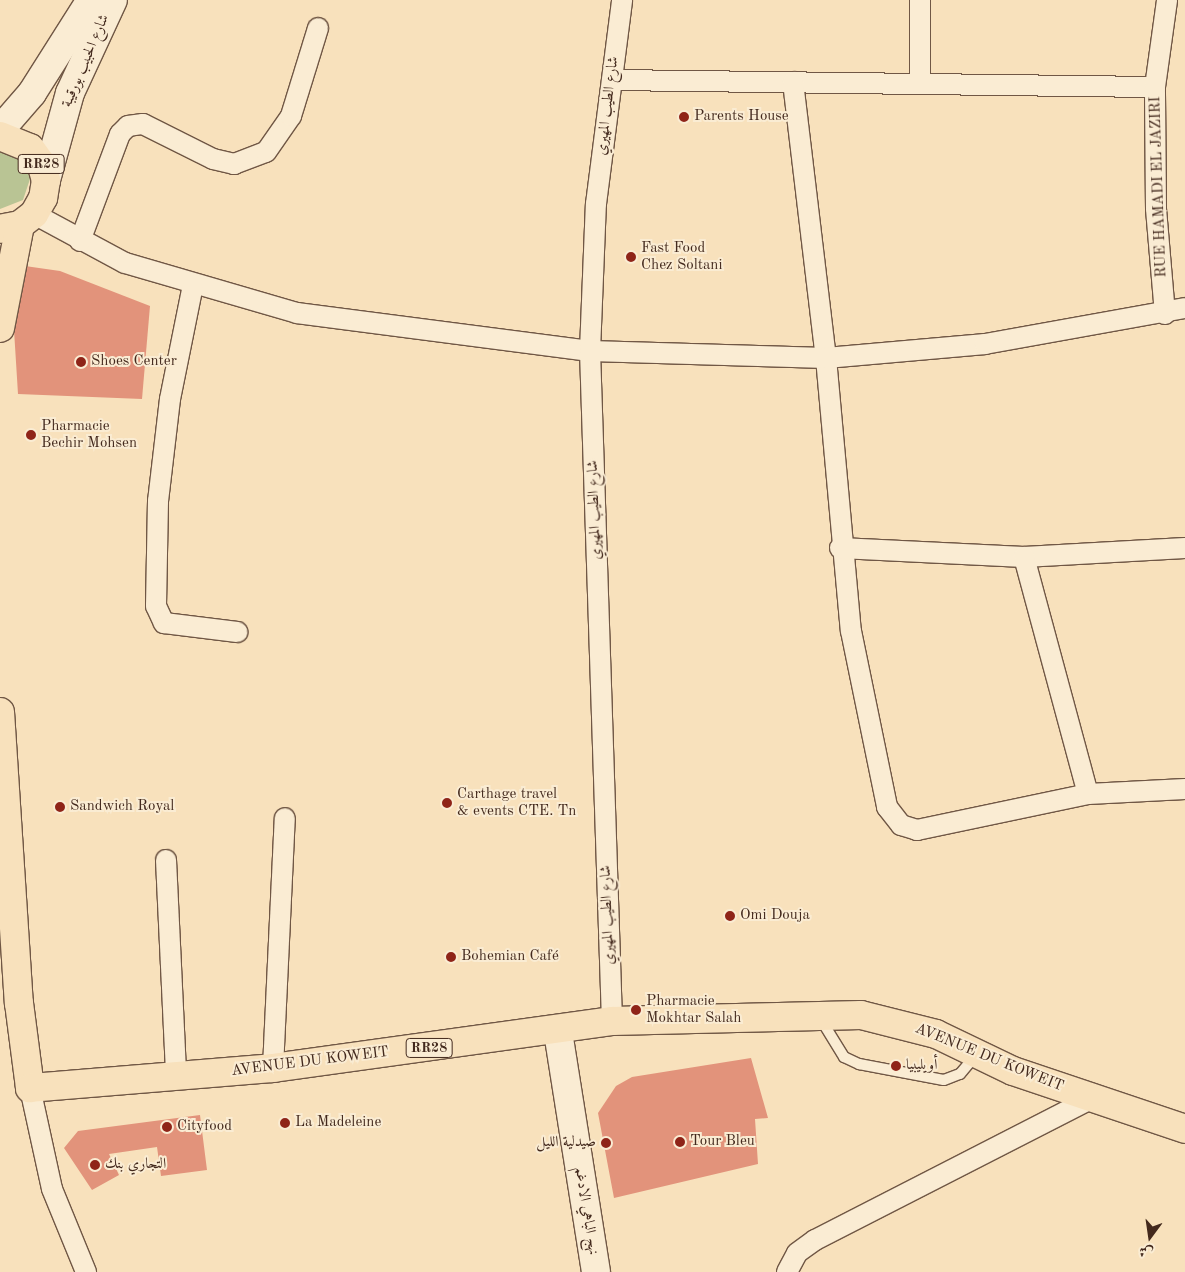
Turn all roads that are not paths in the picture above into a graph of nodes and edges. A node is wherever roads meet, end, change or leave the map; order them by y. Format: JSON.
{"nodes":[{"id":1,"x":91,"y":0,"type":"edge"},
{"id":2,"x":113,"y":0,"type":"edge"},
{"id":3,"x":622,"y":0,"type":"edge"},
{"id":4,"x":920,"y":0,"type":"edge"},
{"id":5,"x":1167,"y":0,"type":"edge"},
{"id":6,"x":318,"y":28,"type":"dead end"},
{"id":7,"x":612,"y":80,"type":"junction"},
{"id":8,"x":794,"y":82,"type":"junction"},
{"id":9,"x":920,"y":83,"type":"junction"},
{"id":10,"x":1155,"y":87,"type":"junction"},
{"id":11,"x":0,"y":130,"type":"edge"},
{"id":12,"x":0,"y":136,"type":"edge"},
{"id":13,"x":46,"y":180,"type":"junction"},
{"id":14,"x":18,"y":223,"type":"edge"},
{"id":15,"x":80,"y":241,"type":"junction"},
{"id":16,"x":193,"y":285,"type":"junction"},
{"id":17,"x":1185,"y":308,"type":"edge"},
{"id":18,"x":1165,"y":314,"type":"junction"},
{"id":19,"x":0,"y":328,"type":"edge"},
{"id":20,"x":590,"y":351,"type":"junction"},
{"id":21,"x":826,"y":358,"type":"junction"},
{"id":22,"x":840,"y":548,"type":"junction"},
{"id":23,"x":1185,"y":548,"type":"edge"},
{"id":24,"x":1024,"y":557,"type":"junction"},
{"id":25,"x":237,"y":632,"type":"dead end"},
{"id":26,"x":0,"y":712,"type":"edge"},
{"id":27,"x":1185,"y":789,"type":"edge"},
{"id":28,"x":1088,"y":794,"type":"junction"},
{"id":29,"x":285,"y":818,"type":"dead end"},
{"id":30,"x":166,"y":860,"type":"dead end"},
{"id":31,"x":818,"y":1014,"type":"junction"},
{"id":32,"x":612,"y":1021,"type":"junction"},
{"id":33,"x":558,"y":1032,"type":"junction"},
{"id":34,"x":978,"y":1052,"type":"junction"},
{"id":35,"x":274,"y":1068,"type":"junction"},
{"id":36,"x":176,"y":1076,"type":"junction"},
{"id":37,"x":30,"y":1088,"type":"junction"},
{"id":38,"x":1092,"y":1098,"type":"junction"},
{"id":39,"x":1185,"y":1129,"type":"edge"},
{"id":40,"x":86,"y":1272,"type":"edge"},
{"id":41,"x":596,"y":1272,"type":"edge"},
{"id":42,"x":787,"y":1272,"type":"edge"}],
"edges":[{"from":1,"to":11,"type":"street","name":"شارع الحبيب بورقيبة"},
{"from":2,"to":13,"type":"street","name":"شارع الحبيب بورقيبة"},
{"from":3,"to":7,"type":"street","name":"شارع الطيب المهيري"},
{"from":4,"to":9,"type":"street"},
{"from":5,"to":10,"type":"street","name":"RUE HAMADI EL JAZIRI"},
{"from":6,"to":15,"type":"street"},
{"from":7,"to":8,"type":"street"},
{"from":7,"to":20,"type":"street","name":"شارع الطيب المهيري"},
{"from":8,"to":9,"type":"street"},
{"from":8,"to":21,"type":"street"},
{"from":9,"to":10,"type":"street"},
{"from":10,"to":18,"type":"street","name":"RUE HAMADI EL JAZIRI"},
{"from":12,"to":13,"type":"main road","number":"RR28"},
{"from":13,"to":14,"type":"main road","number":"RR28"},
{"from":14,"to":15,"type":"street"},
{"from":14,"to":19,"type":"main road","number":"RR28"},
{"from":15,"to":16,"type":"street"},
{"from":16,"to":20,"type":"street"},
{"from":16,"to":25,"type":"street"},
{"from":17,"to":18,"type":"street"},
{"from":18,"to":21,"type":"street"},
{"from":20,"to":21,"type":"street"},
{"from":20,"to":32,"type":"street","name":"شارع الطيب المهيري"},
{"from":21,"to":22,"type":"street"},
{"from":22,"to":24,"type":"street"},
{"from":22,"to":28,"type":"street"},
{"from":23,"to":24,"type":"street"},
{"from":24,"to":28,"type":"street"},
{"from":26,"to":37,"type":"main road"},
{"from":27,"to":28,"type":"street"},
{"from":29,"to":35,"type":"street"},
{"from":30,"to":36,"type":"street"},
{"from":31,"to":32,"type":"main road","name":"AVENUE DU KOWEIT","number":"RR28"},
{"from":31,"to":34,"type":"main road","name":"AVENUE DU KOWEIT","number":"RR28"},
{"from":31,"to":34,"type":"lane"},
{"from":32,"to":33,"type":"main road","name":"AVENUE DU KOWEIT","number":"RR28"},
{"from":33,"to":35,"type":"main road","name":"AVENUE DU KOWEIT","number":"RR28"},
{"from":33,"to":41,"type":"street","name":"نهج الباهي الادغم"},
{"from":34,"to":38,"type":"main road","name":"AVENUE DU KOWEIT","number":"RR28"},
{"from":35,"to":36,"type":"main road","name":"AVENUE DU KOWEIT","number":"RR28"},
{"from":36,"to":37,"type":"main road","name":"AVENUE DU KOWEIT","number":"RR28"},
{"from":37,"to":40,"type":"street"},
{"from":38,"to":39,"type":"main road","name":"AVENUE DU KOWEIT","number":"RR28"},
{"from":38,"to":42,"type":"street"}]}
